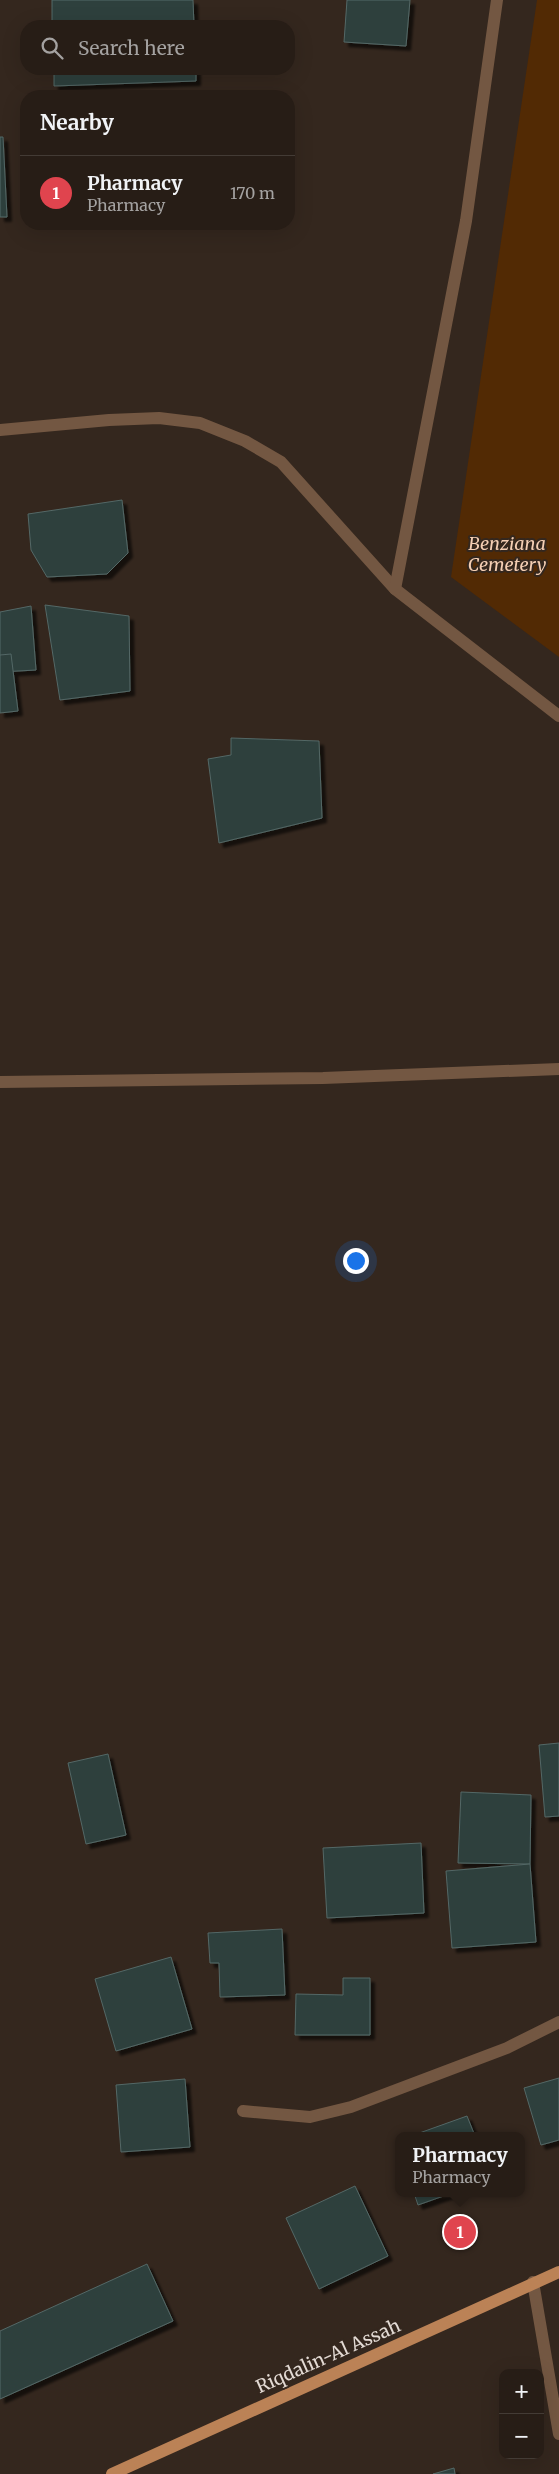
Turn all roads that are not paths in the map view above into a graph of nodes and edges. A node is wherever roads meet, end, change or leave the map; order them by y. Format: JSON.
{"nodes":[{"id":1,"x":497,"y":0,"type":"edge"},
{"id":2,"x":0,"y":430,"type":"edge"},
{"id":3,"x":395,"y":589,"type":"junction"},
{"id":4,"x":559,"y":716,"type":"edge"},
{"id":5,"x":559,"y":1070,"type":"edge"},
{"id":6,"x":0,"y":1082,"type":"edge"},
{"id":7,"x":559,"y":2022,"type":"edge"},
{"id":8,"x":243,"y":2111,"type":"dead end"},
{"id":9,"x":559,"y":2272,"type":"edge"},
{"id":10,"x":533,"y":2282,"type":"junction"},
{"id":11,"x":559,"y":2434,"type":"edge"},
{"id":12,"x":112,"y":2474,"type":"edge"}],
"edges":[{"from":1,"to":3,"type":"street"},
{"from":2,"to":3,"type":"street"},
{"from":3,"to":4,"type":"street"},
{"from":5,"to":6,"type":"street"},
{"from":7,"to":8,"type":"street"},
{"from":9,"to":10,"type":"main road","name":"Riqdalin-Al Assah"},
{"from":10,"to":11,"type":"street"},
{"from":10,"to":12,"type":"main road","name":"Riqdalin-Al Assah"}]}
